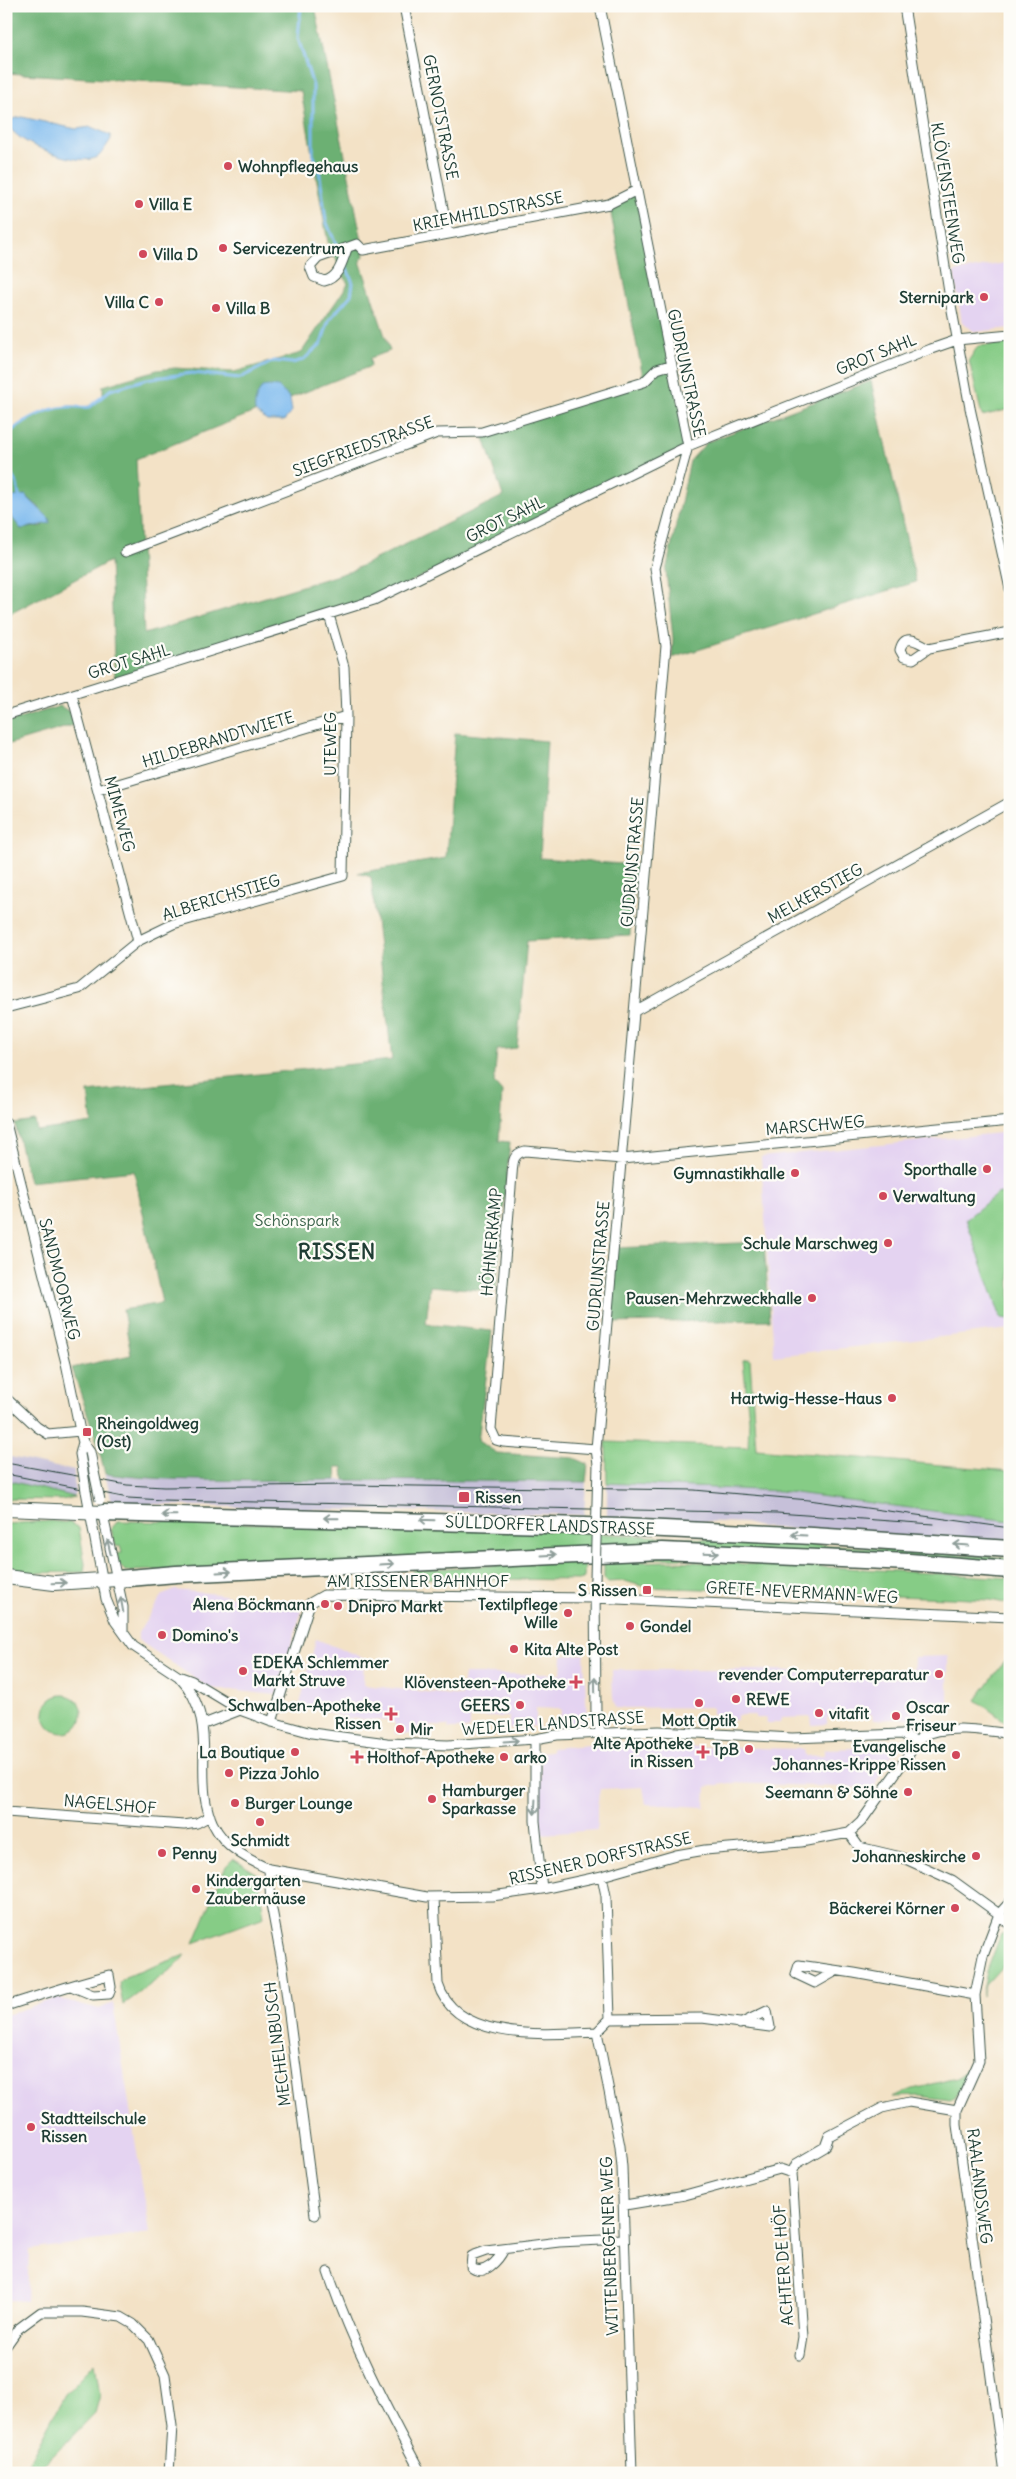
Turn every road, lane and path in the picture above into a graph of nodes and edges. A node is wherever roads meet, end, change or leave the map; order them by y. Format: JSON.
{"nodes":[{"id":1,"x":404,"y":6,"type":"edge"},
{"id":2,"x":600,"y":6,"type":"edge"},
{"id":3,"x":904,"y":6,"type":"edge"},
{"id":4,"x":635,"y":191,"type":"junction"},
{"id":5,"x":448,"y":234,"type":"junction"},
{"id":6,"x":348,"y":249,"type":"junction"},
{"id":7,"x":1010,"y":335,"type":"edge"},
{"id":8,"x":958,"y":340,"type":"junction"},
{"id":9,"x":670,"y":365,"type":"junction"},
{"id":10,"x":688,"y":446,"type":"junction"},
{"id":11,"x":126,"y":552,"type":"dead end"},
{"id":12,"x":1010,"y":588,"type":"edge"},
{"id":13,"x":329,"y":614,"type":"junction"},
{"id":14,"x":1010,"y":632,"type":"edge"},
{"id":15,"x":928,"y":648,"type":"dead end"},
{"id":16,"x":72,"y":695,"type":"junction"},
{"id":17,"x":6,"y":715,"type":"edge"},
{"id":18,"x":346,"y":716,"type":"junction"},
{"id":19,"x":98,"y":790,"type":"junction"},
{"id":20,"x":1010,"y":802,"type":"edge"},
{"id":21,"x":343,"y":876,"type":"joint"},
{"id":22,"x":138,"y":942,"type":"junction"},
{"id":23,"x":6,"y":1008,"type":"edge"},
{"id":24,"x":635,"y":1010,"type":"junction"},
{"id":25,"x":1010,"y":1121,"type":"edge"},
{"id":26,"x":6,"y":1123,"type":"edge"},
{"id":27,"x":622,"y":1159,"type":"junction"},
{"id":28,"x":6,"y":1398,"type":"edge"},
{"id":29,"x":80,"y":1431,"type":"junction"},
{"id":30,"x":83,"y":1442,"type":"junction"},
{"id":31,"x":596,"y":1449,"type":"junction"},
{"id":32,"x":98,"y":1509,"type":"junction"},
{"id":33,"x":6,"y":1510,"type":"edge"},
{"id":34,"x":62,"y":1512,"type":"junction"},
{"id":35,"x":6,"y":1519,"type":"edge"},
{"id":36,"x":1010,"y":1549,"type":"edge"},
{"id":37,"x":1010,"y":1570,"type":"edge"},
{"id":38,"x":6,"y":1577,"type":"edge"},
{"id":39,"x":109,"y":1580,"type":"junction"},
{"id":40,"x":594,"y":1598,"type":"junction"},
{"id":41,"x":1010,"y":1617,"type":"edge"},
{"id":42,"x":123,"y":1631,"type":"junction"},
{"id":43,"x":178,"y":1676,"type":"junction"},
{"id":44,"x":240,"y":1710,"type":"junction"},
{"id":45,"x":272,"y":1722,"type":"junction"},
{"id":46,"x":204,"y":1724,"type":"junction"},
{"id":47,"x":601,"y":1733,"type":"junction"},
{"id":48,"x":1010,"y":1734,"type":"edge"},
{"id":49,"x":535,"y":1740,"type":"junction"},
{"id":50,"x":916,"y":1741,"type":"junction"},
{"id":51,"x":6,"y":1812,"type":"edge"},
{"id":52,"x":210,"y":1816,"type":"junction"},
{"id":53,"x":849,"y":1833,"type":"junction"},
{"id":54,"x":269,"y":1869,"type":"junction"},
{"id":55,"x":602,"y":1876,"type":"junction"},
{"id":56,"x":542,"y":1889,"type":"junction"},
{"id":57,"x":434,"y":1897,"type":"junction"},
{"id":58,"x":1010,"y":1902,"type":"edge"},
{"id":59,"x":999,"y":1914,"type":"junction"},
{"id":60,"x":1010,"y":1925,"type":"edge"},
{"id":61,"x":836,"y":1971,"type":"dead end"},
{"id":62,"x":70,"y":1986,"type":"dead end"},
{"id":63,"x":975,"y":1995,"type":"junction"},
{"id":64,"x":6,"y":2006,"type":"edge"},
{"id":65,"x":610,"y":2020,"type":"junction"},
{"id":66,"x":740,"y":2024,"type":"dead end"},
{"id":67,"x":597,"y":2032,"type":"junction"},
{"id":68,"x":957,"y":2110,"type":"junction"},
{"id":69,"x":792,"y":2173,"type":"junction"},
{"id":70,"x":625,"y":2205,"type":"junction"},
{"id":71,"x":315,"y":2215,"type":"dead end"},
{"id":72,"x":624,"y":2239,"type":"junction"},
{"id":73,"x":504,"y":2249,"type":"dead end"},
{"id":74,"x":328,"y":2272,"type":"dead end"},
{"id":75,"x":6,"y":2346,"type":"edge"},
{"id":76,"x":800,"y":2355,"type":"dead end"},
{"id":77,"x":169,"y":2473,"type":"edge"},
{"id":78,"x":421,"y":2473,"type":"edge"},
{"id":79,"x":632,"y":2473,"type":"edge"},
{"id":80,"x":1004,"y":2473,"type":"edge"}],
"edges":[{"from":1,"to":5,"type":"street","name":"GERNOTSTRASSE"},
{"from":2,"to":4,"type":"street","name":"GUDRUNSTRASSE"},
{"from":3,"to":8,"type":"street","name":"KLÖVENSTEENWEG"},
{"from":4,"to":5,"type":"street","name":"KRIEMHILDSTRASSE"},
{"from":4,"to":9,"type":"street","name":"GUDRUNSTRASSE"},
{"from":5,"to":6,"type":"street","name":"KRIEMHILDSTRASSE"},
{"from":6,"to":6,"type":"street","name":"KRIEMHILDSTRASSE"},
{"from":7,"to":8,"type":"street","name":"GROT SAHL"},
{"from":8,"to":10,"type":"street","name":"GROT SAHL"},
{"from":8,"to":12,"type":"street","name":"KLÖVENSTEENWEG"},
{"from":9,"to":10,"type":"street","name":"GUDRUNSTRASSE"},
{"from":9,"to":11,"type":"street","name":"SIEGFRIEDSTRASSE"},
{"from":10,"to":13,"type":"street","name":"GROT SAHL"},
{"from":10,"to":24,"type":"street","name":"GUDRUNSTRASSE"},
{"from":13,"to":16,"type":"street","name":"GROT SAHL"},
{"from":13,"to":18,"type":"street","name":"UTEWEG"},
{"from":14,"to":15,"type":"street"},
{"from":16,"to":17,"type":"street","name":"GROT SAHL"},
{"from":16,"to":19,"type":"street","name":"MIMEWEG"},
{"from":18,"to":19,"type":"street","name":"HILDEBRANDTWIETE"},
{"from":18,"to":21,"type":"street","name":"UTEWEG"},
{"from":19,"to":22,"type":"street","name":"MIMEWEG"},
{"from":20,"to":24,"type":"street","name":"MELKERSTIEG"},
{"from":21,"to":22,"type":"street","name":"ALBERICHSTIEG"},
{"from":22,"to":23,"type":"street","name":"ALBERICHSTIEG"},
{"from":24,"to":27,"type":"street","name":"GUDRUNSTRASSE"},
{"from":25,"to":27,"type":"street","name":"MARSCHWEG"},
{"from":26,"to":29,"type":"street","name":"SANDMOORWEG"},
{"from":27,"to":31,"type":"street","name":"GUDRUNSTRASSE"},
{"from":27,"to":31,"type":"street","name":"HÖHNERKAMP"},
{"from":28,"to":29,"type":"street"},
{"from":29,"to":30,"type":"street","name":"SANDMOORWEG"},
{"from":30,"to":32,"type":"street","name":"SANDMOORWEG","bridge":true},
{"from":30,"to":32,"type":"street","name":"SANDMOORWEG","bridge":true},
{"from":31,"to":40,"type":"street","name":"GUDRUNSTRASSE","bridge":true},
{"from":32,"to":34,"type":"main road"},
{"from":36,"to":32,"type":"highway","name":"SÜLLDORFER LANDSTRASSE","one_way":true},
{"from":39,"to":32,"type":"street","name":"WEDELER LANDSTRASSE","one_way":true},
{"from":32,"to":39,"type":"street","name":"WEDELER LANDSTRASSE"},
{"from":33,"to":34,"type":"main road"},
{"from":34,"to":35,"type":"main road"},
{"from":39,"to":37,"type":"highway","name":"SÜLLDORFER LANDSTRASSE","one_way":true},
{"from":38,"to":39,"type":"main road","one_way":true},
{"from":42,"to":39,"type":"street","name":"WEDELER LANDSTRASSE","one_way":true},
{"from":39,"to":42,"type":"street","name":"WEDELER LANDSTRASSE"},
{"from":40,"to":41,"type":"street","name":"GRETE-NEVERMANN-WEG"},
{"from":40,"to":45,"type":"street","name":"AM RISSENER BAHNHOF"},
{"from":47,"to":40,"type":"street","name":"GUDRUNSTRASSE","one_way":true},
{"from":42,"to":43,"type":"street","name":"WEDELER LANDSTRASSE"},
{"from":43,"to":44,"type":"street","name":"WEDELER LANDSTRASSE"},
{"from":43,"to":46,"type":"street","name":"RISSENER DORFSTRASSE"},
{"from":44,"to":45,"type":"street","name":"WEDELER LANDSTRASSE"},
{"from":44,"to":46,"type":"street"},
{"from":45,"to":49,"type":"street","name":"WEDELER LANDSTRASSE","one_way":true},
{"from":46,"to":52,"type":"street","name":"RISSENER DORFSTRASSE"},
{"from":47,"to":49,"type":"street","name":"WEDELER LANDSTRASSE"},
{"from":47,"to":50,"type":"street","name":"WEDELER LANDSTRASSE"},
{"from":48,"to":50,"type":"street"},
{"from":49,"to":56,"type":"street","one_way":true},
{"from":50,"to":53,"type":"street"},
{"from":51,"to":52,"type":"street","name":"NAGELSHOF"},
{"from":52,"to":54,"type":"street","name":"RISSENER DORFSTRASSE"},
{"from":53,"to":55,"type":"street","name":"RISSENER DORFSTRASSE"},
{"from":53,"to":59,"type":"street"},
{"from":54,"to":57,"type":"street","name":"RISSENER DORFSTRASSE"},
{"from":54,"to":71,"type":"street","name":"MECHELNBUSCH"},
{"from":55,"to":56,"type":"street","name":"RISSENER DORFSTRASSE"},
{"from":55,"to":65,"type":"street"},
{"from":56,"to":57,"type":"street","name":"RISSENER DORFSTRASSE"},
{"from":57,"to":67,"type":"street"},
{"from":58,"to":59,"type":"street","name":"RAALANDSWEG"},
{"from":59,"to":60,"type":"street"},
{"from":59,"to":63,"type":"street","name":"RAALANDSWEG"},
{"from":61,"to":63,"type":"street"},
{"from":62,"to":64,"type":"street"},
{"from":63,"to":68,"type":"street","name":"RAALANDSWEG"},
{"from":65,"to":66,"type":"street"},
{"from":65,"to":67,"type":"street"},
{"from":67,"to":70,"type":"street","name":"WITTENBERGENER WEG"},
{"from":68,"to":69,"type":"street"},
{"from":68,"to":80,"type":"street","name":"RAALANDSWEG"},
{"from":69,"to":70,"type":"street"},
{"from":69,"to":76,"type":"street","name":"ACHTER DE HÖF"},
{"from":70,"to":72,"type":"street","name":"WITTENBERGENER WEG"},
{"from":72,"to":73,"type":"street"},
{"from":72,"to":79,"type":"street","name":"WITTENBERGENER WEG"},
{"from":74,"to":78,"type":"street"},
{"from":75,"to":77,"type":"street"}]}
